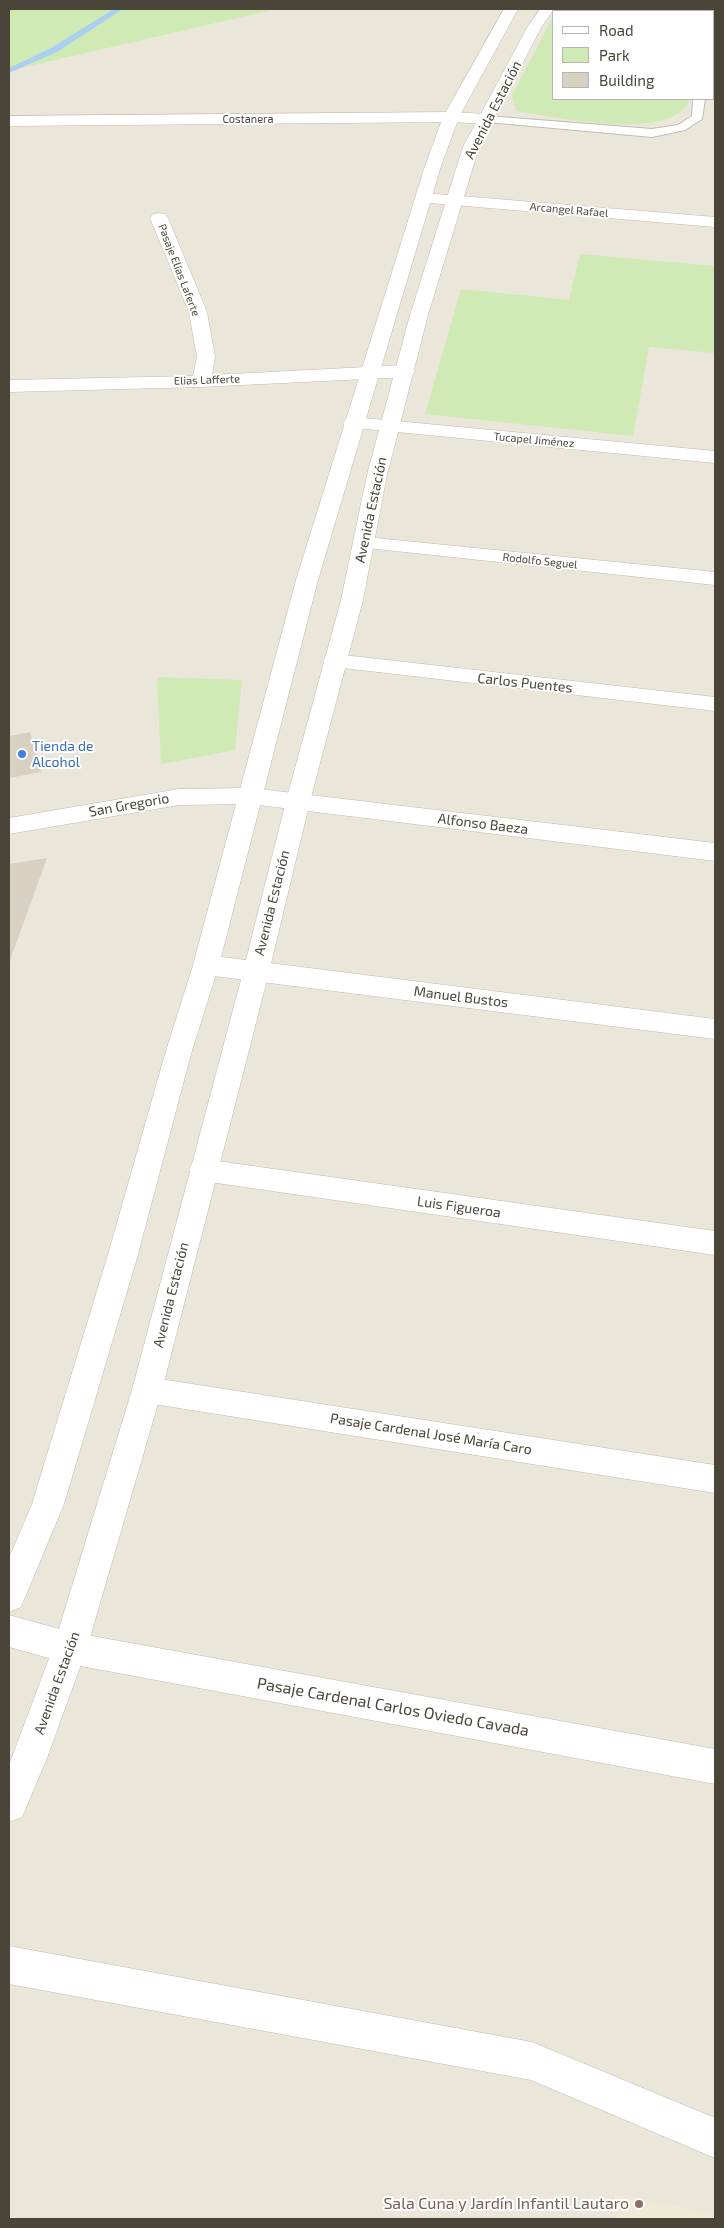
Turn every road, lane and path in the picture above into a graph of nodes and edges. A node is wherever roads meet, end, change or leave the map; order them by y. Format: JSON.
{"nodes":[{"id":1,"x":13,"y":9,"type":"edge"},
{"id":2,"x":511,"y":9,"type":"edge"},
{"id":3,"x":547,"y":9,"type":"edge"},
{"id":4,"x":9,"y":12,"type":"edge"},
{"id":5,"x":699,"y":100,"type":"edge"},
{"id":6,"x":452,"y":118,"type":"junction"},
{"id":7,"x":487,"y":119,"type":"junction"},
{"id":8,"x":9,"y":121,"type":"edge"},
{"id":9,"x":424,"y":198,"type":"junction"},
{"id":10,"x":454,"y":201,"type":"junction"},
{"id":11,"x":159,"y":218,"type":"dead end"},
{"id":12,"x":715,"y":222,"type":"edge"},
{"id":13,"x":406,"y":371,"type":"junction"},
{"id":14,"x":371,"y":372,"type":"junction"},
{"id":15,"x":201,"y":380,"type":"junction"},
{"id":16,"x":9,"y":386,"type":"edge"},
{"id":17,"x":353,"y":423,"type":"junction"},
{"id":18,"x":390,"y":427,"type":"junction"},
{"id":19,"x":715,"y":457,"type":"edge"},
{"id":20,"x":365,"y":543,"type":"junction"},
{"id":21,"x":715,"y":579,"type":"edge"},
{"id":22,"x":334,"y":661,"type":"junction"},
{"id":23,"x":715,"y":704,"type":"edge"},
{"id":24,"x":251,"y":796,"type":"junction"},
{"id":25,"x":298,"y":801,"type":"junction"},
{"id":26,"x":9,"y":826,"type":"edge"},
{"id":27,"x":715,"y":852,"type":"edge"},
{"id":28,"x":206,"y":965,"type":"junction"},
{"id":29,"x":256,"y":972,"type":"junction"},
{"id":30,"x":715,"y":1030,"type":"edge"},
{"id":31,"x":203,"y":1170,"type":"junction"},
{"id":32,"x":715,"y":1243,"type":"edge"},
{"id":33,"x":147,"y":1390,"type":"junction"},
{"id":34,"x":715,"y":1479,"type":"edge"},
{"id":35,"x":9,"y":1596,"type":"edge"},
{"id":36,"x":9,"y":1631,"type":"edge"},
{"id":37,"x":70,"y":1648,"type":"junction"},
{"id":38,"x":715,"y":1767,"type":"edge"},
{"id":39,"x":9,"y":1804,"type":"edge"},
{"id":40,"x":9,"y":1965,"type":"edge"},
{"id":41,"x":715,"y":2138,"type":"edge"}],
"edges":[{"from":1,"to":4,"type":"path"},
{"from":2,"to":6,"type":"street"},
{"from":3,"to":7,"type":"street","name":"Avenida Estación"},
{"from":5,"to":7,"type":"lane"},
{"from":6,"to":7,"type":"street","name":"Costanera"},
{"from":6,"to":8,"type":"street","name":"Costanera"},
{"from":6,"to":9,"type":"street"},
{"from":7,"to":10,"type":"street","name":"Avenida Estación"},
{"from":9,"to":10,"type":"street","name":"Arcangel Rafael"},
{"from":9,"to":14,"type":"street"},
{"from":10,"to":12,"type":"street","name":"Arcangel Rafael"},
{"from":10,"to":13,"type":"street","name":"Avenida Estación"},
{"from":11,"to":15,"type":"street","name":"Pasaje Elías Laferte"},
{"from":13,"to":14,"type":"street","name":"Elias Lafferte"},
{"from":13,"to":18,"type":"street","name":"Avenida Estación"},
{"from":14,"to":15,"type":"street","name":"Elias Lafferte"},
{"from":14,"to":17,"type":"street"},
{"from":15,"to":16,"type":"street","name":"Elias Lafferte"},
{"from":17,"to":18,"type":"street","name":"Tucapel Jiménez"},
{"from":17,"to":24,"type":"street"},
{"from":18,"to":19,"type":"street","name":"Tucapel Jiménez"},
{"from":18,"to":20,"type":"street","name":"Avenida Estación"},
{"from":20,"to":21,"type":"street","name":"Rodolfo Seguel"},
{"from":20,"to":22,"type":"street","name":"Avenida Estación"},
{"from":22,"to":23,"type":"street","name":"Carlos Puentes"},
{"from":22,"to":25,"type":"street","name":"Avenida Estación"},
{"from":24,"to":25,"type":"street","name":"Alfonso Baeza"},
{"from":24,"to":26,"type":"street","name":"San Gregorio"},
{"from":24,"to":28,"type":"street"},
{"from":25,"to":27,"type":"street","name":"Alfonso Baeza"},
{"from":25,"to":29,"type":"street","name":"Avenida Estación"},
{"from":28,"to":29,"type":"street","name":"Manuel Bustos"},
{"from":28,"to":35,"type":"street"},
{"from":29,"to":30,"type":"street","name":"Manuel Bustos"},
{"from":29,"to":31,"type":"street","name":"Avenida Estación"},
{"from":31,"to":32,"type":"street","name":"Luis Figueroa"},
{"from":31,"to":33,"type":"street","name":"Avenida Estación"},
{"from":33,"to":34,"type":"street","name":"Pasaje Cardenal José María Caro"},
{"from":33,"to":37,"type":"street","name":"Avenida Estación"},
{"from":36,"to":37,"type":"street","name":"Pasaje Cardenal Carlos Oviedo Cavada"},
{"from":37,"to":38,"type":"street","name":"Pasaje Cardenal Carlos Oviedo Cavada"},
{"from":37,"to":39,"type":"street","name":"Avenida Estación"},
{"from":40,"to":41,"type":"street"}]}
